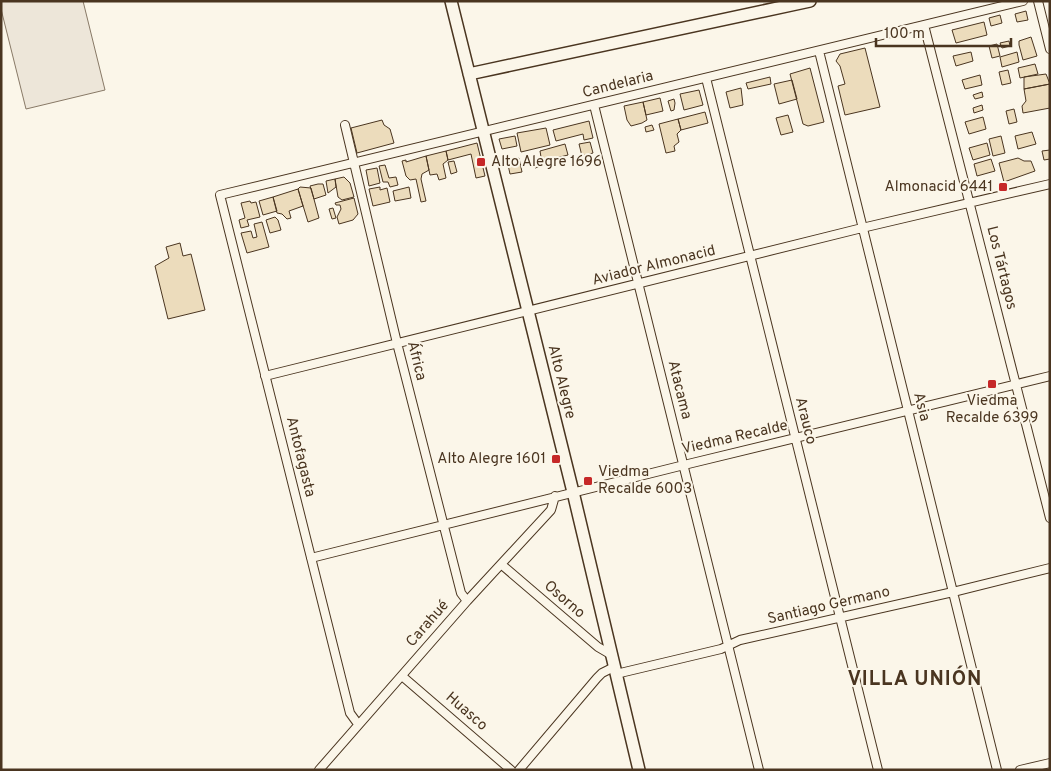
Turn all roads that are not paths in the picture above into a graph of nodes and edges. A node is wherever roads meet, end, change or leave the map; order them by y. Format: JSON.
{"nodes":[{"id":1,"x":451,"y":1,"type":"edge"},
{"id":2,"x":810,"y":1,"type":"edge"},
{"id":3,"x":1023,"y":1,"type":"edge"},
{"id":4,"x":1038,"y":1,"type":"edge"},
{"id":5,"x":924,"y":25,"type":"junction"},
{"id":6,"x":1050,"y":49,"type":"edge"},
{"id":7,"x":819,"y":51,"type":"junction"},
{"id":8,"x":469,"y":74,"type":"junction"},
{"id":9,"x":706,"y":78,"type":"junction"},
{"id":10,"x":594,"y":105,"type":"junction"},
{"id":11,"x":345,"y":125,"type":"dead end"},
{"id":12,"x":483,"y":132,"type":"junction"},
{"id":13,"x":354,"y":164,"type":"junction"},
{"id":14,"x":1050,"y":184,"type":"edge"},
{"id":15,"x":220,"y":195,"type":"joint"},
{"id":16,"x":970,"y":203,"type":"junction"},
{"id":17,"x":862,"y":228,"type":"junction"},
{"id":18,"x":750,"y":256,"type":"junction"},
{"id":19,"x":638,"y":284,"type":"junction"},
{"id":20,"x":528,"y":312,"type":"junction"},
{"id":21,"x":397,"y":343,"type":"junction"},
{"id":22,"x":265,"y":376,"type":"junction"},
{"id":23,"x":1050,"y":376,"type":"edge"},
{"id":24,"x":1016,"y":385,"type":"junction"},
{"id":25,"x":908,"y":411,"type":"junction"},
{"id":26,"x":795,"y":438,"type":"junction"},
{"id":27,"x":684,"y":464,"type":"junction"},
{"id":28,"x":573,"y":492,"type":"junction"},
{"id":29,"x":555,"y":496,"type":"junction"},
{"id":30,"x":1050,"y":518,"type":"edge"},
{"id":31,"x":443,"y":524,"type":"junction"},
{"id":32,"x":311,"y":558,"type":"junction"},
{"id":33,"x":502,"y":564,"type":"junction"},
{"id":34,"x":1050,"y":568,"type":"edge"},
{"id":35,"x":952,"y":592,"type":"junction"},
{"id":36,"x":467,"y":601,"type":"junction"},
{"id":37,"x":841,"y":618,"type":"junction"},
{"id":38,"x":728,"y":645,"type":"junction"},
{"id":39,"x":610,"y":654,"type":"junction"},
{"id":40,"x":615,"y":670,"type":"junction"},
{"id":41,"x":402,"y":676,"type":"junction"},
{"id":42,"x":358,"y":724,"type":"junction"},
{"id":43,"x":1050,"y":762,"type":"edge"},
{"id":44,"x":319,"y":770,"type":"edge"},
{"id":45,"x":511,"y":770,"type":"edge"},
{"id":46,"x":519,"y":770,"type":"edge"},
{"id":47,"x":639,"y":770,"type":"edge"},
{"id":48,"x":759,"y":770,"type":"edge"},
{"id":49,"x":878,"y":770,"type":"edge"},
{"id":50,"x":997,"y":770,"type":"edge"},
{"id":51,"x":1020,"y":770,"type":"edge"}],
"edges":[{"from":1,"to":8,"type":"main road","name":"Alto Alegre"},
{"from":2,"to":8,"type":"main road"},
{"from":3,"to":5,"type":"street","name":"Candelaria"},
{"from":4,"to":6,"type":"street"},
{"from":5,"to":7,"type":"street","name":"Candelaria"},
{"from":5,"to":16,"type":"street","name":"Los Tártagos"},
{"from":7,"to":9,"type":"street","name":"Candelaria"},
{"from":7,"to":17,"type":"street","name":"Asia"},
{"from":8,"to":12,"type":"main road","name":"Alto Alegre"},
{"from":9,"to":10,"type":"street","name":"Candelaria"},
{"from":9,"to":18,"type":"street","name":"Arauco"},
{"from":10,"to":12,"type":"street","name":"Candelaria"},
{"from":10,"to":19,"type":"street","name":"Atacama"},
{"from":11,"to":13,"type":"street","name":"África"},
{"from":12,"to":13,"type":"street","name":"Candelaria"},
{"from":12,"to":20,"type":"main road","name":"Alto Alegre"},
{"from":13,"to":15,"type":"street","name":"Candelaria"},
{"from":13,"to":21,"type":"street","name":"África"},
{"from":14,"to":16,"type":"street","name":"Aviador Almonacid"},
{"from":15,"to":22,"type":"street","name":"Antofagasta"},
{"from":16,"to":17,"type":"street","name":"Aviador Almonacid"},
{"from":16,"to":24,"type":"street","name":"Los Tártagos"},
{"from":17,"to":18,"type":"street","name":"Aviador Almonacid"},
{"from":17,"to":25,"type":"street","name":"Asia"},
{"from":18,"to":19,"type":"street","name":"Aviador Almonacid"},
{"from":18,"to":26,"type":"street","name":"Arauco"},
{"from":19,"to":20,"type":"street","name":"Aviador Almonacid"},
{"from":19,"to":27,"type":"street","name":"Atacama"},
{"from":20,"to":21,"type":"street","name":"Aviador Almonacid"},
{"from":20,"to":28,"type":"main road","name":"Alto Alegre"},
{"from":21,"to":22,"type":"street","name":"Aviador Almonacid"},
{"from":21,"to":31,"type":"street","name":"África"},
{"from":22,"to":32,"type":"street","name":"Antofagasta"},
{"from":23,"to":24,"type":"street","name":"Viedma Recalde"},
{"from":24,"to":25,"type":"street","name":"Viedma Recalde"},
{"from":24,"to":30,"type":"street","name":"Los Tártagos"},
{"from":25,"to":26,"type":"street","name":"Viedma Recalde"},
{"from":25,"to":35,"type":"street","name":"Asia"},
{"from":26,"to":27,"type":"street","name":"Viedma Recalde"},
{"from":26,"to":37,"type":"street","name":"Arauco"},
{"from":27,"to":28,"type":"street","name":"Viedma Recalde"},
{"from":27,"to":38,"type":"street","name":"Atacama"},
{"from":28,"to":29,"type":"street","name":"Viedma Recalde"},
{"from":28,"to":39,"type":"main road","name":"Alto Alegre"},
{"from":29,"to":31,"type":"street","name":"Viedma Recalde"},
{"from":29,"to":33,"type":"street","name":"Carahué"},
{"from":31,"to":32,"type":"street","name":"Viedma Recalde"},
{"from":31,"to":36,"type":"street","name":"África"},
{"from":32,"to":42,"type":"street","name":"Antofagasta"},
{"from":33,"to":36,"type":"street","name":"Carahué"},
{"from":33,"to":39,"type":"street","name":"Osorno"},
{"from":34,"to":35,"type":"street","name":"Santiago Germano"},
{"from":35,"to":37,"type":"street","name":"Santiago Germano"},
{"from":35,"to":50,"type":"street","name":"Asia"},
{"from":36,"to":41,"type":"street","name":"Carahué"},
{"from":37,"to":38,"type":"street","name":"Santiago Germano"},
{"from":37,"to":49,"type":"street","name":"Arauco"},
{"from":38,"to":40,"type":"street","name":"Santiago Germano"},
{"from":38,"to":48,"type":"street","name":"Atacama"},
{"from":39,"to":40,"type":"main road","name":"Alto Alegre"},
{"from":40,"to":46,"type":"street","name":"Santiago Germano"},
{"from":40,"to":47,"type":"main road","name":"Alto Alegre"},
{"from":41,"to":42,"type":"street","name":"Carahué"},
{"from":41,"to":45,"type":"street","name":"Huasco"},
{"from":42,"to":44,"type":"street","name":"Carahué"},
{"from":43,"to":51,"type":"street"}]}
